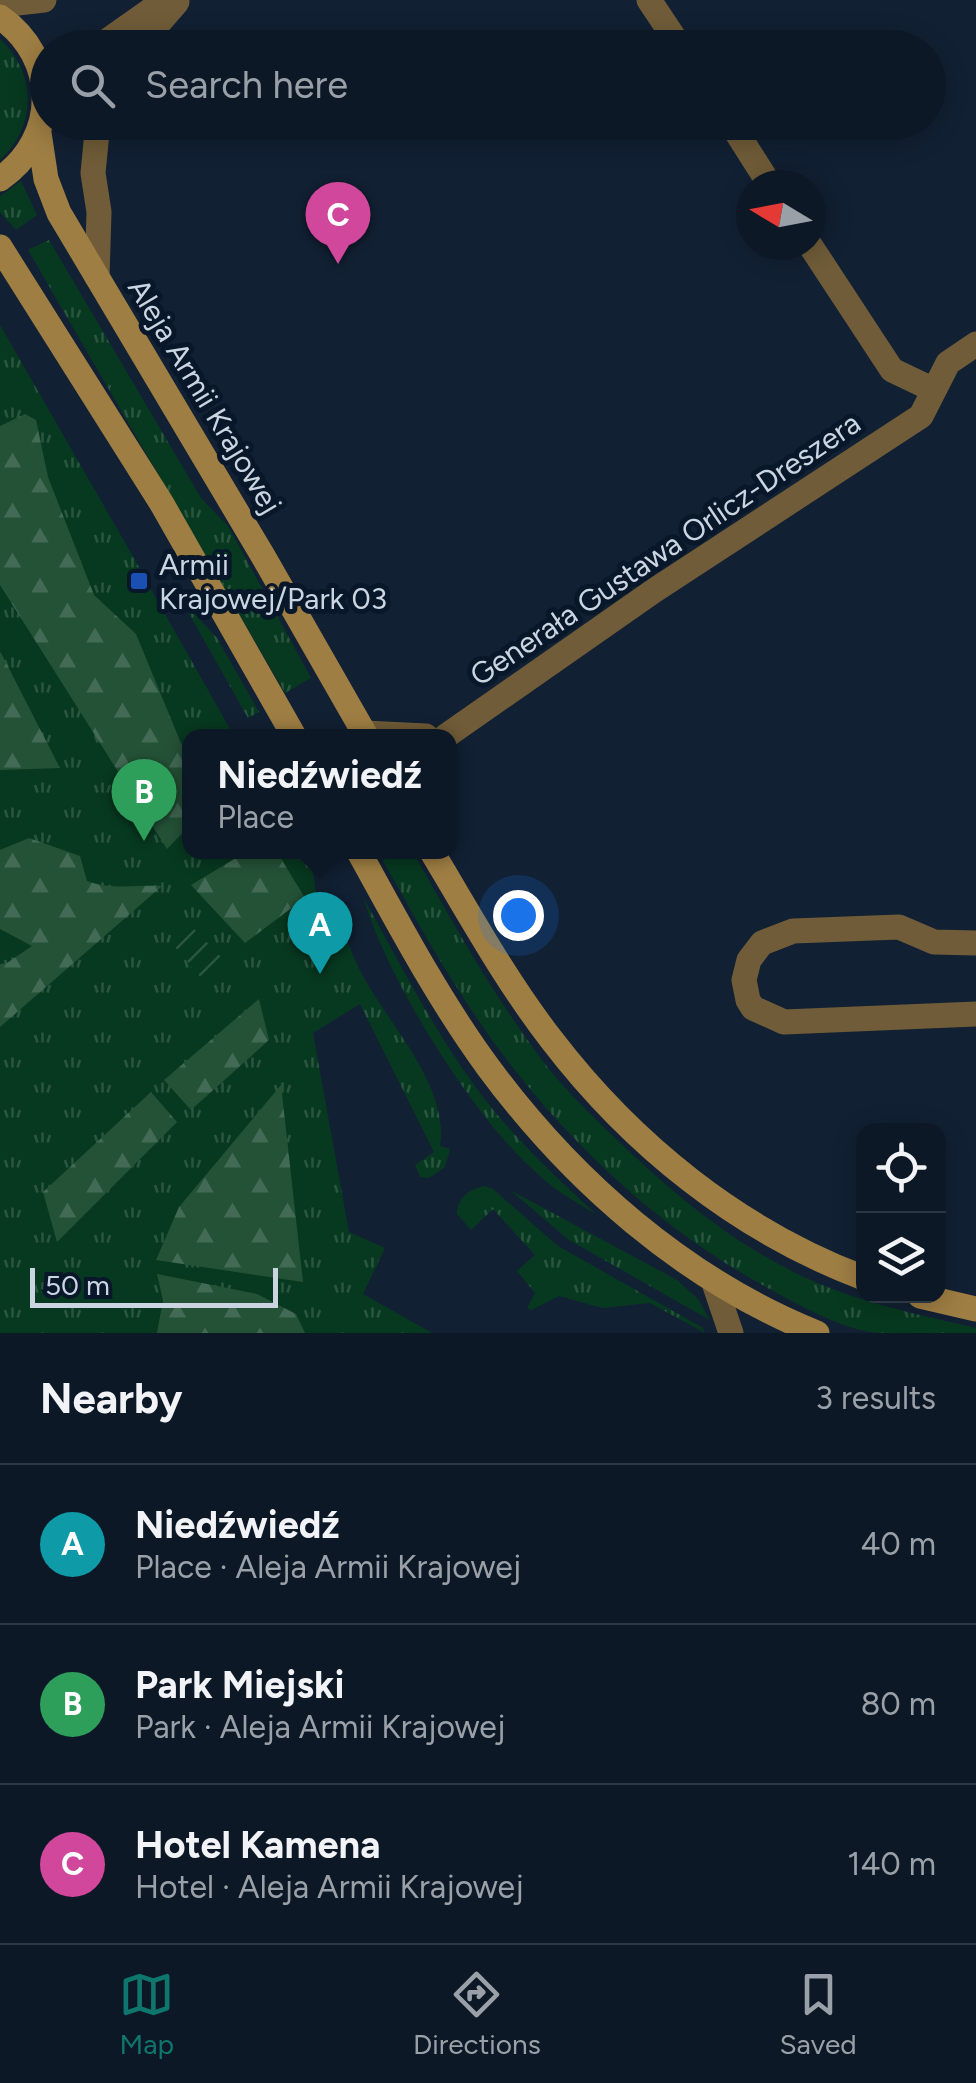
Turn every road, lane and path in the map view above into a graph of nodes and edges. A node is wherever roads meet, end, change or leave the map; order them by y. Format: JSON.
{"nodes":[{"id":1,"x":44,"y":0,"type":"edge"},
{"id":2,"x":165,"y":0,"type":"edge"},
{"id":3,"x":180,"y":0,"type":"edge"},
{"id":4,"x":650,"y":0,"type":"edge"},
{"id":5,"x":0,"y":5,"type":"edge"},
{"id":6,"x":0,"y":17,"type":"edge"},
{"id":7,"x":122,"y":30,"type":"edge"},
{"id":8,"x":154,"y":30,"type":"edge"},
{"id":9,"x":669,"y":30,"type":"edge"},
{"id":10,"x":30,"y":47,"type":"edge"},
{"id":11,"x":33,"y":140,"type":"edge"},
{"id":12,"x":46,"y":140,"type":"edge"},
{"id":13,"x":96,"y":140,"type":"edge"},
{"id":14,"x":741,"y":140,"type":"edge"},
{"id":15,"x":760,"y":170,"type":"edge"},
{"id":16,"x":0,"y":179,"type":"edge"},
{"id":17,"x":0,"y":247,"type":"edge"},
{"id":18,"x":820,"y":260,"type":"edge"},
{"id":19,"x":96,"y":277,"type":"junction"},
{"id":20,"x":976,"y":344,"type":"edge"},
{"id":21,"x":934,"y":390,"type":"junction"},
{"id":22,"x":290,"y":729,"type":"edge"},
{"id":23,"x":362,"y":729,"type":"edge"},
{"id":24,"x":456,"y":729,"type":"edge"},
{"id":25,"x":362,"y":859,"type":"edge"},
{"id":26,"x":436,"y":859,"type":"edge"},
{"id":27,"x":976,"y":943,"type":"edge"},
{"id":28,"x":976,"y":1014,"type":"edge"},
{"id":29,"x":856,"y":1275,"type":"edge"},
{"id":30,"x":713,"y":1280,"type":"junction"},
{"id":31,"x":946,"y":1302,"type":"edge"},
{"id":32,"x":976,"y":1310,"type":"edge"},
{"id":33,"x":731,"y":1333,"type":"edge"},
{"id":34,"x":817,"y":1333,"type":"edge"}],
"edges":[{"from":1,"to":5,"type":"street"},
{"from":2,"to":7,"type":"street"},
{"from":3,"to":8,"type":"street"},
{"from":4,"to":9,"type":"street"},
{"from":6,"to":10,"type":"main road","name":"Aleja Armii Krajowej"},
{"from":11,"to":16,"type":"main road"},
{"from":12,"to":19,"type":"main road","name":"Aleja Armii Krajowej"},
{"from":13,"to":19,"type":"street"},
{"from":14,"to":15,"type":"street"},
{"from":17,"to":22,"type":"main road"},
{"from":18,"to":21,"type":"street"},
{"from":19,"to":23,"type":"main road","name":"Aleja Armii Krajowej"},
{"from":20,"to":21,"type":"street"},
{"from":21,"to":24,"type":"street","name":"Generała Gustawa Orlicz-Dreszera"},
{"from":25,"to":30,"type":"main road"},
{"from":26,"to":29,"type":"main road"},
{"from":27,"to":28,"type":"street"},
{"from":30,"to":33,"type":"street"},
{"from":30,"to":34,"type":"main road"},
{"from":31,"to":32,"type":"main road"}]}
